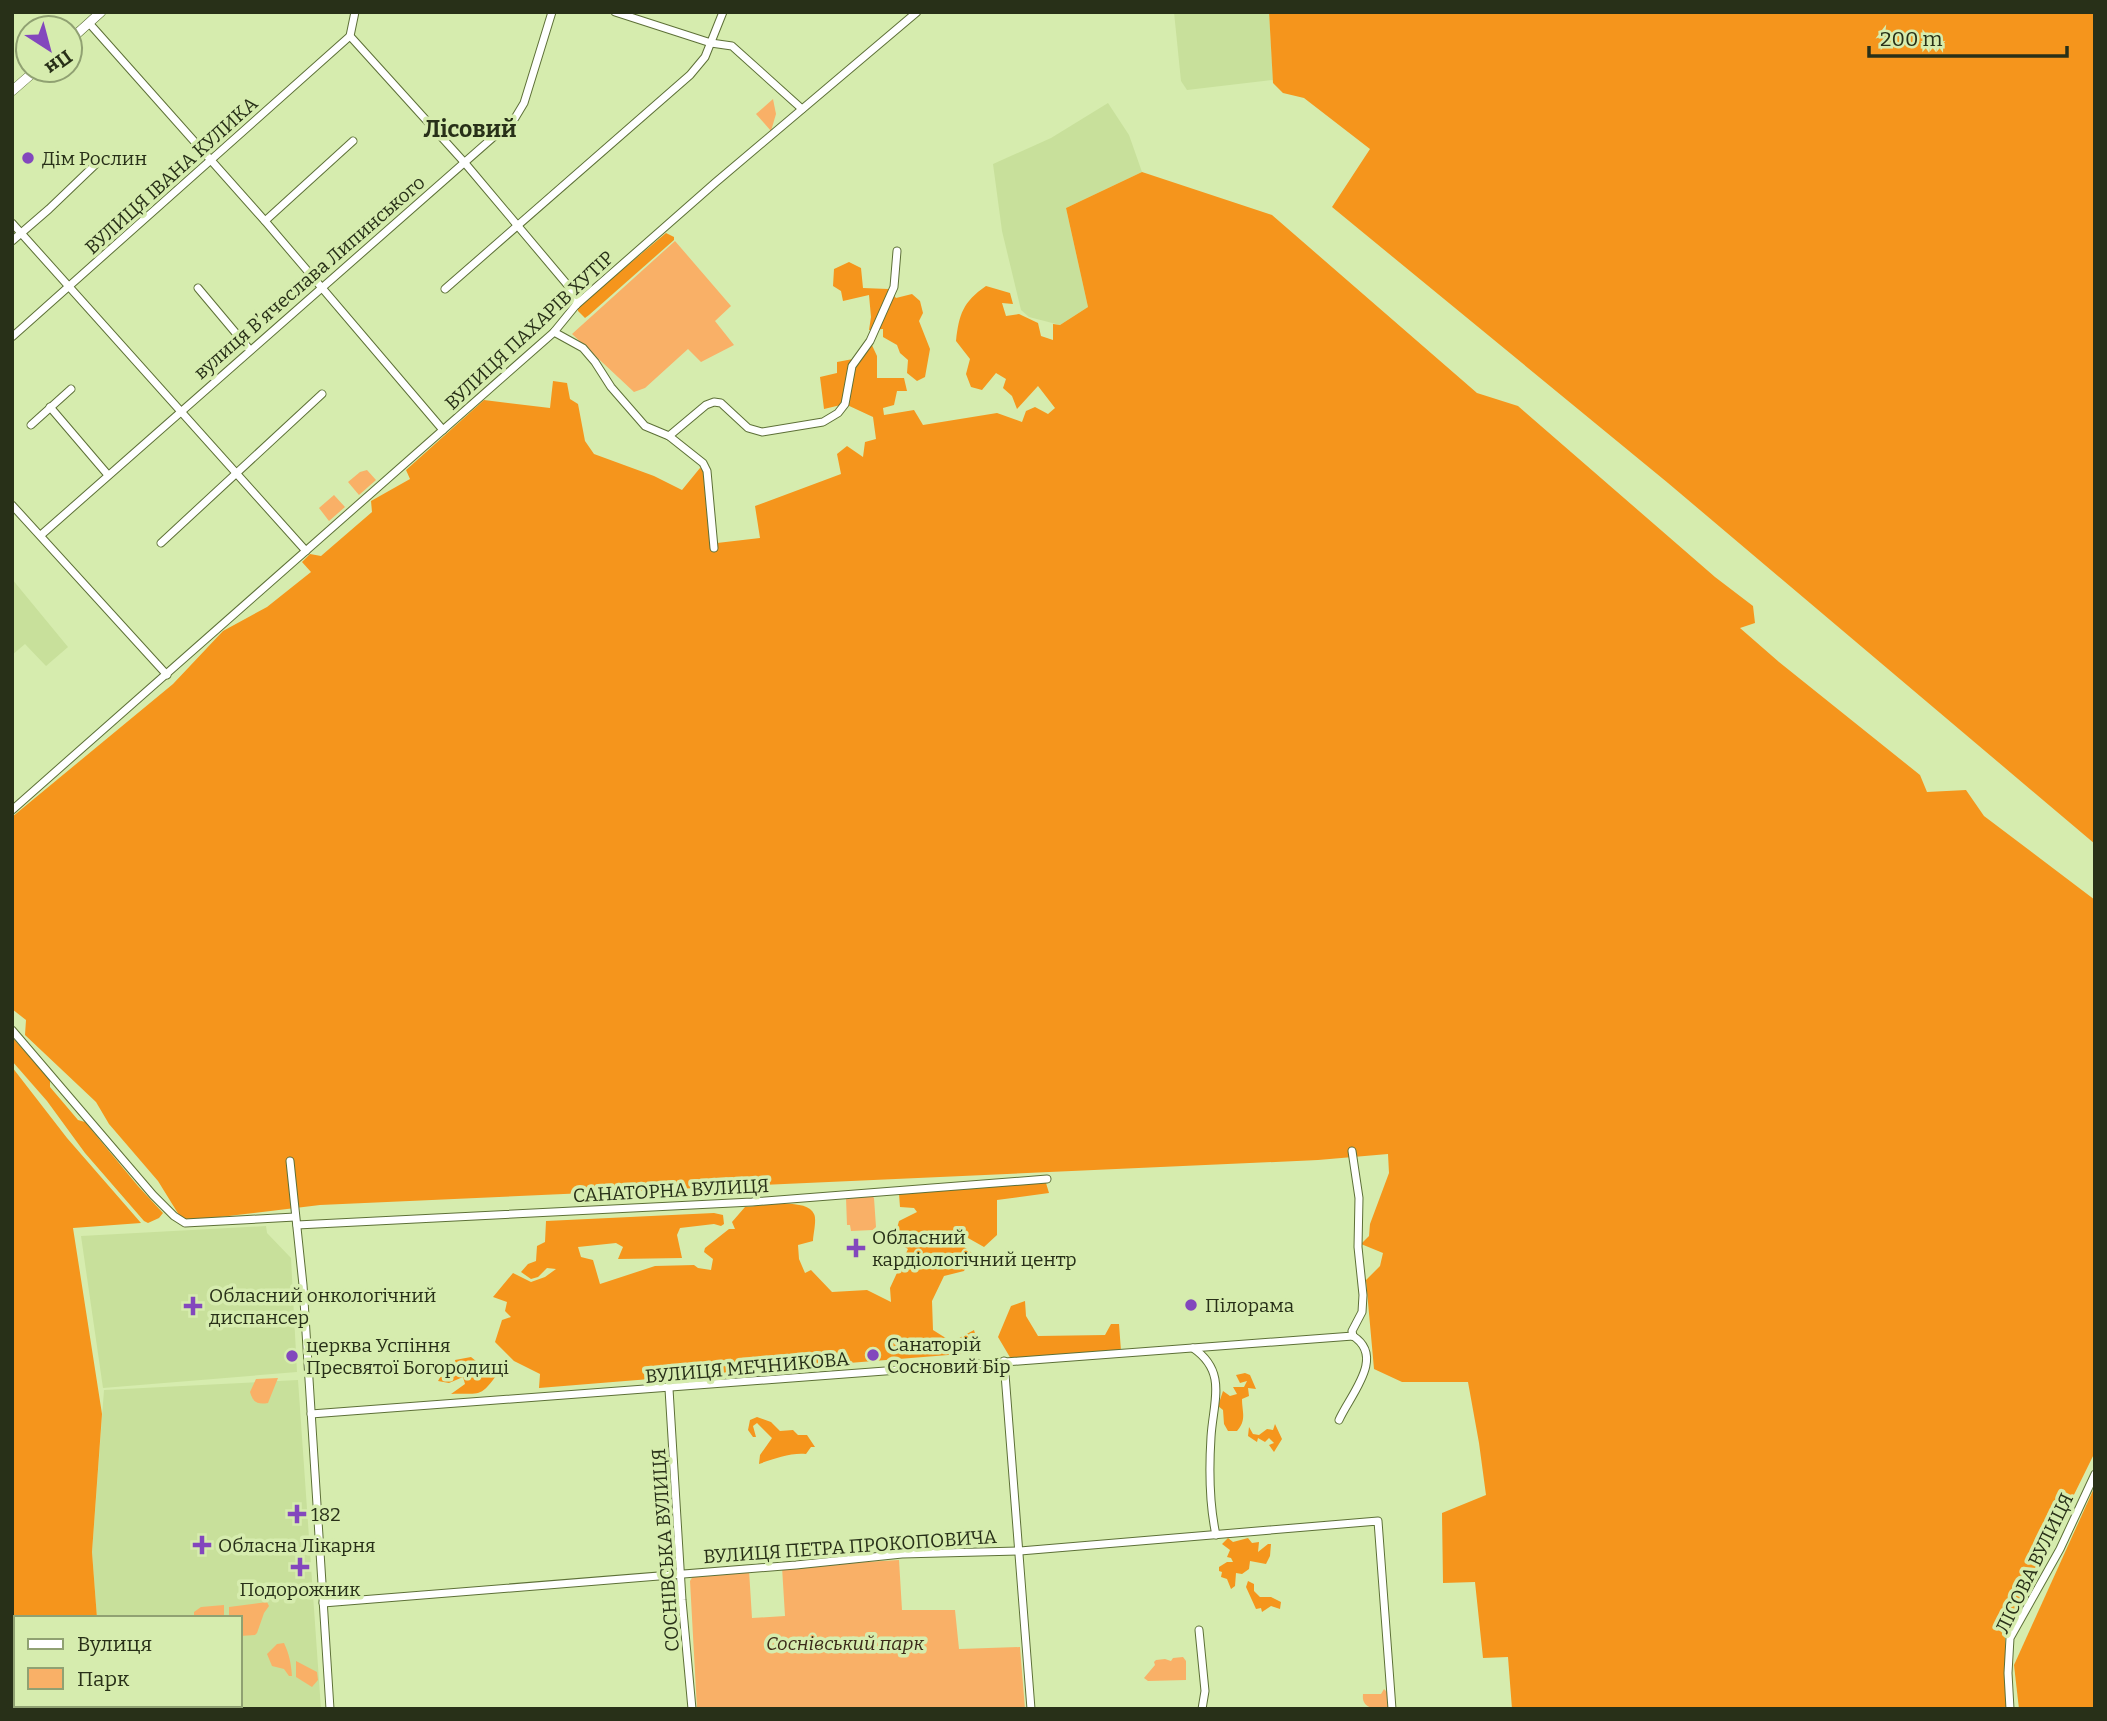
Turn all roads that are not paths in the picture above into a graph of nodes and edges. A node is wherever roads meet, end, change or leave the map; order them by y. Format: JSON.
{"nodes":[{"id":1,"x":101,"y":12,"type":"edge"},
{"id":2,"x":355,"y":12,"type":"edge"},
{"id":3,"x":552,"y":12,"type":"edge"},
{"id":4,"x":615,"y":12,"type":"edge"},
{"id":5,"x":723,"y":12,"type":"edge"},
{"id":6,"x":917,"y":12,"type":"edge"},
{"id":7,"x":89,"y":23,"type":"junction"},
{"id":8,"x":84,"y":27,"type":"edge"},
{"id":9,"x":350,"y":36,"type":"junction"},
{"id":10,"x":711,"y":43,"type":"junction"},
{"id":11,"x":802,"y":109,"type":"junction"},
{"id":12,"x":353,"y":141,"type":"dead end"},
{"id":13,"x":211,"y":160,"type":"junction"},
{"id":14,"x":464,"y":162,"type":"junction"},
{"id":15,"x":97,"y":163,"type":"dead end"},
{"id":16,"x":265,"y":221,"type":"junction"},
{"id":17,"x":12,"y":223,"type":"edge"},
{"id":18,"x":518,"y":224,"type":"junction"},
{"id":19,"x":22,"y":233,"type":"junction"},
{"id":20,"x":12,"y":241,"type":"edge"},
{"id":21,"x":897,"y":251,"type":"dead end"},
{"id":22,"x":69,"y":287,"type":"junction"},
{"id":23,"x":198,"y":288,"type":"dead end"},
{"id":24,"x":321,"y":289,"type":"junction"},
{"id":25,"x":445,"y":289,"type":"dead end"},
{"id":26,"x":576,"y":306,"type":"junction"},
{"id":27,"x":554,"y":332,"type":"junction"},
{"id":28,"x":12,"y":337,"type":"edge"},
{"id":29,"x":250,"y":351,"type":"junction"},
{"id":30,"x":71,"y":389,"type":"dead end"},
{"id":31,"x":322,"y":394,"type":"dead end"},
{"id":32,"x":50,"y":407,"type":"junction"},
{"id":33,"x":179,"y":412,"type":"junction"},
{"id":34,"x":31,"y":425,"type":"dead end"},
{"id":35,"x":443,"y":430,"type":"junction"},
{"id":36,"x":670,"y":436,"type":"junction"},
{"id":37,"x":234,"y":472,"type":"junction"},
{"id":38,"x":108,"y":475,"type":"junction"},
{"id":39,"x":12,"y":505,"type":"edge"},
{"id":40,"x":41,"y":535,"type":"junction"},
{"id":41,"x":161,"y":543,"type":"dead end"},
{"id":42,"x":714,"y":548,"type":"dead end"},
{"id":43,"x":306,"y":551,"type":"junction"},
{"id":44,"x":167,"y":676,"type":"junction"},
{"id":45,"x":12,"y":810,"type":"edge"},
{"id":46,"x":12,"y":1030,"type":"edge"},
{"id":47,"x":1352,"y":1151,"type":"dead end"},
{"id":48,"x":290,"y":1161,"type":"dead end"},
{"id":49,"x":1046,"y":1179,"type":"dead end"},
{"id":50,"x":296,"y":1221,"type":"junction"},
{"id":51,"x":1353,"y":1336,"type":"junction"},
{"id":52,"x":1192,"y":1348,"type":"junction"},
{"id":53,"x":1004,"y":1361,"type":"junction"},
{"id":54,"x":670,"y":1390,"type":"junction"},
{"id":55,"x":311,"y":1414,"type":"junction"},
{"id":56,"x":1339,"y":1420,"type":"dead end"},
{"id":57,"x":2095,"y":1474,"type":"edge"},
{"id":58,"x":1216,"y":1535,"type":"junction"},
{"id":59,"x":1020,"y":1551,"type":"junction"},
{"id":60,"x":681,"y":1572,"type":"junction"},
{"id":61,"x":323,"y":1602,"type":"junction"},
{"id":62,"x":1199,"y":1630,"type":"dead end"},
{"id":63,"x":330,"y":1709,"type":"edge"},
{"id":64,"x":692,"y":1709,"type":"edge"},
{"id":65,"x":1031,"y":1709,"type":"edge"},
{"id":66,"x":1202,"y":1709,"type":"edge"},
{"id":67,"x":1392,"y":1709,"type":"edge"},
{"id":68,"x":2010,"y":1709,"type":"edge"}],
"edges":[{"from":1,"to":7,"type":"main road"},
{"from":2,"to":9,"type":"street"},
{"from":3,"to":14,"type":"street","name":"вулиця Вʼячеслава Липинського"},
{"from":4,"to":10,"type":"street"},
{"from":5,"to":10,"type":"street"},
{"from":6,"to":11,"type":"street","name":"ВУЛИЦЯ ПАХАРІВ ХУТІР"},
{"from":7,"to":8,"type":"main road"},
{"from":7,"to":13,"type":"street"},
{"from":9,"to":13,"type":"street","name":"ВУЛИЦЯ ІВАНА КУЛИКА"},
{"from":9,"to":14,"type":"street"},
{"from":10,"to":11,"type":"street"},
{"from":10,"to":18,"type":"street"},
{"from":11,"to":26,"type":"street","name":"ВУЛИЦЯ ПАХАРІВ ХУТІР"},
{"from":12,"to":16,"type":"street"},
{"from":13,"to":16,"type":"street"},
{"from":13,"to":22,"type":"street","name":"ВУЛИЦЯ ІВАНА КУЛИКА"},
{"from":14,"to":18,"type":"street"},
{"from":14,"to":24,"type":"street","name":"вулиця Вʼячеслава Липинського"},
{"from":15,"to":19,"type":"street"},
{"from":16,"to":24,"type":"street"},
{"from":17,"to":19,"type":"street"},
{"from":18,"to":25,"type":"street"},
{"from":18,"to":26,"type":"street"},
{"from":19,"to":20,"type":"street"},
{"from":19,"to":22,"type":"street"},
{"from":21,"to":36,"type":"street"},
{"from":22,"to":28,"type":"street","name":"ВУЛИЦЯ ІВАНА КУЛИКА"},
{"from":22,"to":33,"type":"street"},
{"from":23,"to":29,"type":"street"},
{"from":24,"to":29,"type":"street","name":"вулиця Вʼячеслава Липинського"},
{"from":24,"to":35,"type":"street"},
{"from":26,"to":27,"type":"street","name":"ВУЛИЦЯ ПАХАРІВ ХУТІР"},
{"from":27,"to":35,"type":"street","name":"ВУЛИЦЯ ПАХАРІВ ХУТІР"},
{"from":27,"to":36,"type":"street"},
{"from":29,"to":33,"type":"street","name":"вулиця Вʼячеслава Липинського"},
{"from":30,"to":32,"type":"street"},
{"from":31,"to":37,"type":"street"},
{"from":32,"to":34,"type":"street"},
{"from":32,"to":38,"type":"street"},
{"from":33,"to":37,"type":"street"},
{"from":33,"to":38,"type":"street","name":"вулиця Вʼячеслава Липинського"},
{"from":35,"to":43,"type":"street","name":"ВУЛИЦЯ ПАХАРІВ ХУТІР"},
{"from":36,"to":42,"type":"street"},
{"from":37,"to":41,"type":"street"},
{"from":37,"to":43,"type":"street"},
{"from":38,"to":40,"type":"street","name":"вулиця Вʼячеслава Липинського"},
{"from":39,"to":40,"type":"street"},
{"from":40,"to":44,"type":"street"},
{"from":43,"to":44,"type":"street","name":"ВУЛИЦЯ ПАХАРІВ ХУТІР"},
{"from":44,"to":45,"type":"street","name":"ВУЛИЦЯ ПАХАРІВ ХУТІР"},
{"from":46,"to":50,"type":"street","name":"САНАТОРНА ВУЛИЦЯ"},
{"from":47,"to":51,"type":"street"},
{"from":48,"to":50,"type":"street"},
{"from":49,"to":50,"type":"street","name":"САНАТОРНА ВУЛИЦЯ"},
{"from":50,"to":55,"type":"street"},
{"from":51,"to":52,"type":"street","name":"ВУЛИЦЯ МЕЧНИКОВА"},
{"from":51,"to":56,"type":"street"},
{"from":52,"to":53,"type":"street","name":"ВУЛИЦЯ МЕЧНИКОВА"},
{"from":52,"to":58,"type":"street"},
{"from":53,"to":54,"type":"street","name":"ВУЛИЦЯ МЕЧНИКОВА"},
{"from":53,"to":59,"type":"street"},
{"from":54,"to":55,"type":"street","name":"ВУЛИЦЯ МЕЧНИКОВА"},
{"from":54,"to":60,"type":"street","name":"СОСНІВСЬКА ВУЛИЦЯ"},
{"from":55,"to":61,"type":"street"},
{"from":57,"to":68,"type":"street","name":"ЛІСОВА ВУЛИЦЯ"},
{"from":58,"to":59,"type":"street","name":"ВУЛИЦЯ ПЕТРА ПРОКОПОВИЧА"},
{"from":58,"to":67,"type":"street","name":"ВУЛИЦЯ ПЕТРА ПРОКОПОВИЧА"},
{"from":59,"to":60,"type":"street","name":"ВУЛИЦЯ ПЕТРА ПРОКОПОВИЧА"},
{"from":59,"to":65,"type":"street"},
{"from":60,"to":61,"type":"street","name":"ВУЛИЦЯ ПЕТРА ПРОКОПОВИЧА"},
{"from":60,"to":64,"type":"street","name":"СОСНІВСЬКА ВУЛИЦЯ"},
{"from":61,"to":63,"type":"street"},
{"from":62,"to":66,"type":"street"}]}
